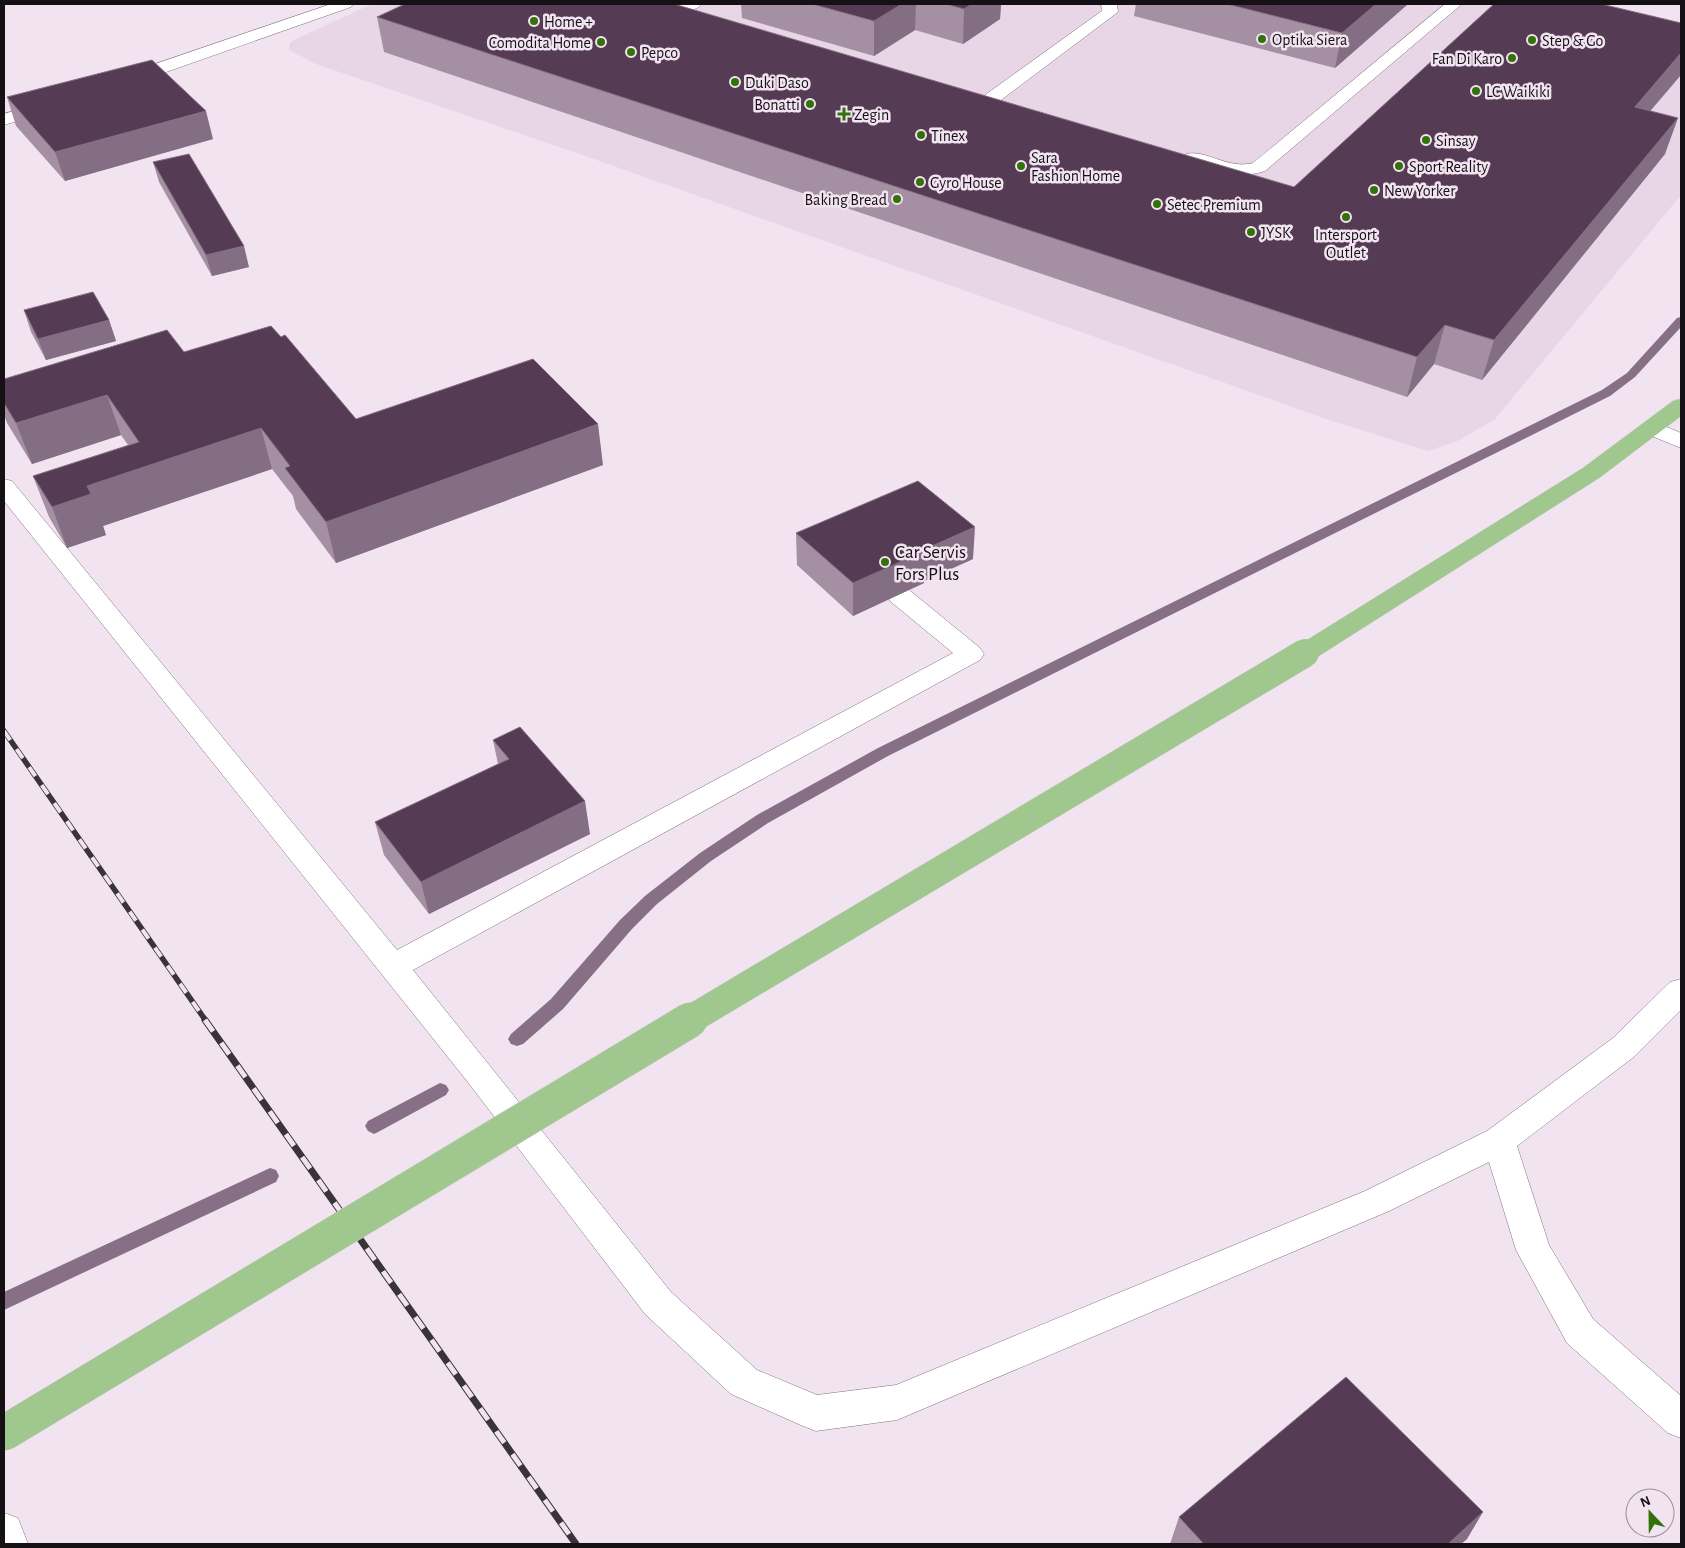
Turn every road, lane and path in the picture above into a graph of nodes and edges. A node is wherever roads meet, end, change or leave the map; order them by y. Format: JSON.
{"nodes":[{"id":1,"x":345,"y":4,"type":"edge"},
{"id":2,"x":666,"y":4,"type":"edge"},
{"id":3,"x":1110,"y":4,"type":"edge"},
{"id":4,"x":1454,"y":4,"type":"edge"},
{"id":5,"x":693,"y":9,"type":"edge"},
{"id":6,"x":114,"y":84,"type":"edge"},
{"id":7,"x":972,"y":94,"type":"edge"},
{"id":8,"x":68,"y":99,"type":"edge"},
{"id":9,"x":991,"y":99,"type":"junction"},
{"id":10,"x":1010,"y":104,"type":"edge"},
{"id":11,"x":4,"y":120,"type":"edge"},
{"id":12,"x":1178,"y":154,"type":"edge"},
{"id":13,"x":1681,"y":406,"type":"edge"},
{"id":14,"x":1652,"y":428,"type":"junction"},
{"id":15,"x":1681,"y":441,"type":"edge"},
{"id":16,"x":4,"y":486,"type":"edge"},
{"id":17,"x":899,"y":594,"type":"edge"},
{"id":18,"x":392,"y":967,"type":"junction"},
{"id":19,"x":1681,"y":991,"type":"edge"},
{"id":20,"x":1499,"y":1141,"type":"junction"},
{"id":21,"x":1681,"y":1420,"type":"edge"},
{"id":22,"x":4,"y":1433,"type":"edge"},
{"id":23,"x":4,"y":1532,"type":"edge"},
{"id":24,"x":9,"y":1544,"type":"edge"}],
"edges":[{"from":1,"to":6,"type":"street"},
{"from":2,"to":5,"type":"street"},
{"from":3,"to":9,"type":"street"},
{"from":4,"to":12,"type":"street"},
{"from":7,"to":9,"type":"street"},
{"from":8,"to":11,"type":"street"},
{"from":9,"to":10,"type":"street"},
{"from":13,"to":14,"type":"main road"},
{"from":14,"to":15,"type":"street"},
{"from":14,"to":22,"type":"main road","bridge":true},
{"from":16,"to":18,"type":"street"},
{"from":17,"to":18,"type":"street"},
{"from":18,"to":20,"type":"street"},
{"from":19,"to":20,"type":"street"},
{"from":20,"to":21,"type":"street"},
{"from":23,"to":24,"type":"street"}]}
